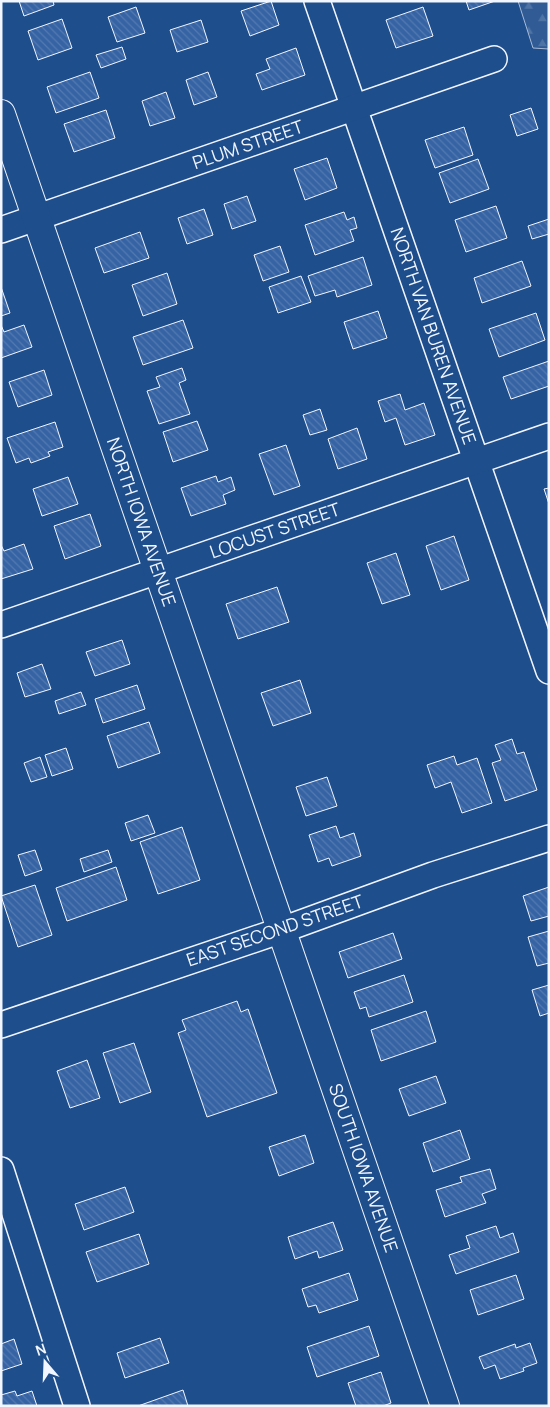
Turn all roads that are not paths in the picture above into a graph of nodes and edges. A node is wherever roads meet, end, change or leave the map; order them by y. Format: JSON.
{"nodes":[{"id":1,"x":317,"y":1,"type":"edge"},
{"id":2,"x":494,"y":59,"type":"dead end"},
{"id":3,"x":354,"y":108,"type":"junction"},
{"id":4,"x":1,"y":114,"type":"edge"},
{"id":5,"x":37,"y":218,"type":"junction"},
{"id":6,"x":1,"y":230,"type":"edge"},
{"id":7,"x":549,"y":436,"type":"edge"},
{"id":8,"x":476,"y":461,"type":"junction"},
{"id":9,"x":158,"y":571,"type":"junction"},
{"id":10,"x":1,"y":626,"type":"edge"},
{"id":11,"x":549,"y":672,"type":"edge"},
{"id":12,"x":549,"y":838,"type":"edge"},
{"id":13,"x":282,"y":930,"type":"junction"},
{"id":14,"x":1,"y":1025,"type":"edge"},
{"id":15,"x":1,"y":1170,"type":"edge"},
{"id":16,"x":77,"y":1406,"type":"edge"},
{"id":17,"x":445,"y":1406,"type":"edge"}],
"edges":[{"from":1,"to":3,"type":"street","name":"NORTH VAN BUREN AVENUE"},
{"from":2,"to":3,"type":"street","name":"PLUM STREET"},
{"from":3,"to":5,"type":"street","name":"PLUM STREET"},
{"from":3,"to":8,"type":"street","name":"NORTH VAN BUREN AVENUE"},
{"from":4,"to":5,"type":"main road","name":"NORTH IOWA AVENUE"},
{"from":5,"to":6,"type":"street","name":"PLUM STREET"},
{"from":5,"to":9,"type":"main road","name":"NORTH IOWA AVENUE"},
{"from":7,"to":8,"type":"street","name":"LOCUST STREET"},
{"from":8,"to":9,"type":"street","name":"LOCUST STREET"},
{"from":8,"to":11,"type":"street","name":"NORTH VAN BUREN AVENUE"},
{"from":9,"to":10,"type":"street","name":"LOCUST STREET"},
{"from":9,"to":13,"type":"main road","name":"NORTH IOWA AVENUE"},
{"from":12,"to":13,"type":"street","name":"EAST SECOND STREET"},
{"from":13,"to":14,"type":"street","name":"EAST SECOND STREET"},
{"from":13,"to":17,"type":"main road","name":"SOUTH IOWA AVENUE"},
{"from":15,"to":16,"type":"street"}]}
